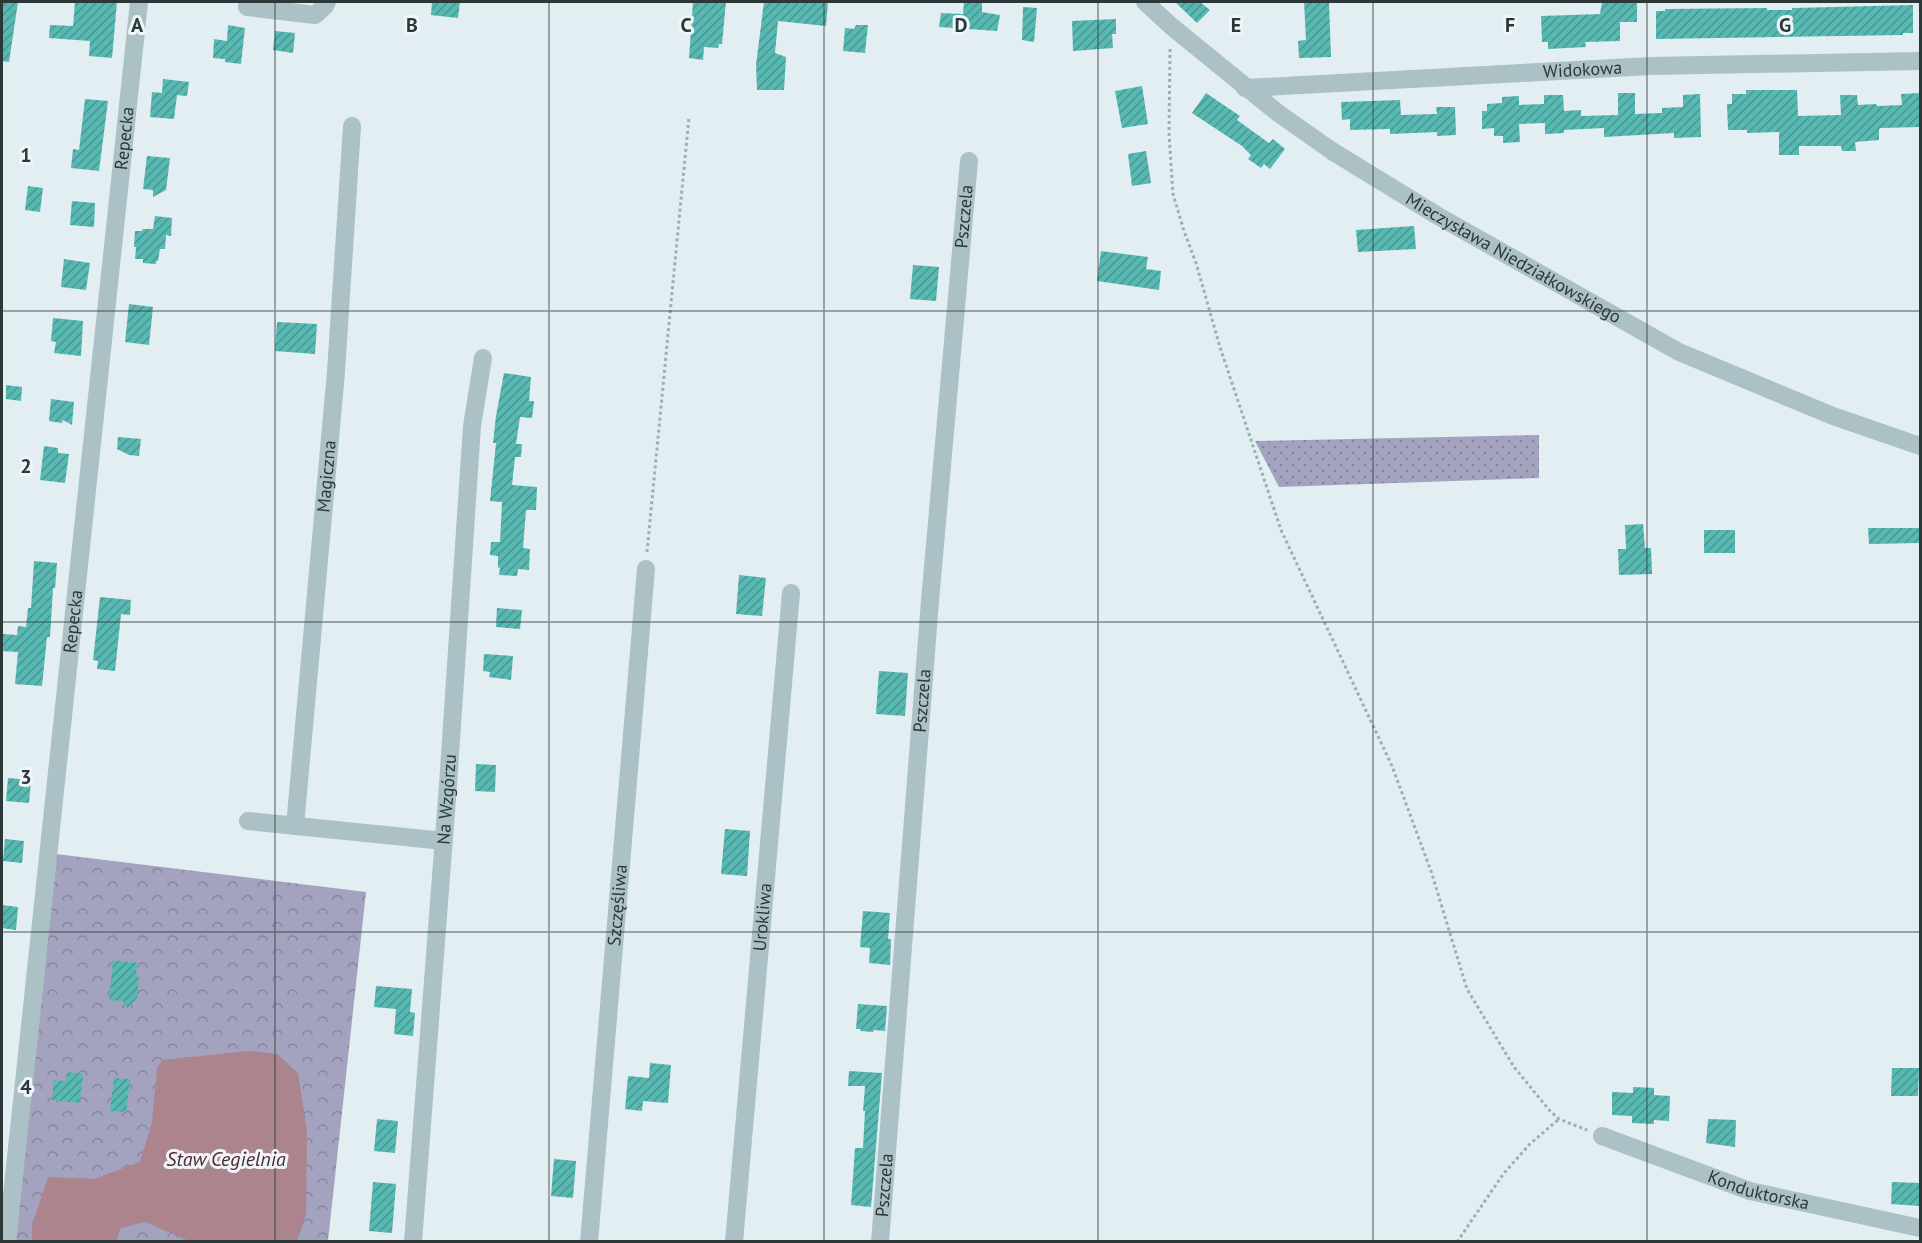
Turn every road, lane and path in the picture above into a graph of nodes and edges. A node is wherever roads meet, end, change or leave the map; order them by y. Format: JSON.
{"nodes":[{"id":1,"x":139,"y":2,"type":"edge"},
{"id":2,"x":327,"y":2,"type":"edge"},
{"id":3,"x":1145,"y":2,"type":"edge"},
{"id":4,"x":246,"y":7,"type":"dead end"},
{"id":5,"x":1171,"y":26,"type":"junction"},
{"id":6,"x":1920,"y":61,"type":"edge"},
{"id":7,"x":1245,"y":88,"type":"junction"},
{"id":8,"x":689,"y":117,"type":"dead end"},
{"id":9,"x":352,"y":126,"type":"dead end"},
{"id":10,"x":969,"y":161,"type":"dead end"},
{"id":11,"x":483,"y":358,"type":"dead end"},
{"id":12,"x":1920,"y":446,"type":"edge"},
{"id":13,"x":646,"y":569,"type":"joint"},
{"id":14,"x":791,"y":593,"type":"dead end"},
{"id":15,"x":248,"y":821,"type":"dead end"},
{"id":16,"x":295,"y":826,"type":"junction"},
{"id":17,"x":444,"y":841,"type":"junction"},
{"id":18,"x":1559,"y":1119,"type":"junction"},
{"id":19,"x":1602,"y":1136,"type":"joint"},
{"id":20,"x":1920,"y":1228,"type":"edge"},
{"id":21,"x":7,"y":1242,"type":"edge"},
{"id":22,"x":412,"y":1242,"type":"edge"},
{"id":23,"x":589,"y":1242,"type":"edge"},
{"id":24,"x":734,"y":1242,"type":"edge"},
{"id":25,"x":880,"y":1242,"type":"edge"},
{"id":26,"x":1457,"y":1242,"type":"edge"}],
"edges":[{"from":1,"to":21,"type":"street","name":"Repecka"},
{"from":2,"to":4,"type":"street"},
{"from":3,"to":5,"type":"street","name":"Mieczysława Niedziałkowskiego"},
{"from":5,"to":7,"type":"street","name":"Mieczysława Niedziałkowskiego"},
{"from":5,"to":18,"type":"path"},
{"from":6,"to":7,"type":"street","name":"Widokowa"},
{"from":7,"to":12,"type":"street","name":"Mieczysława Niedziałkowskiego"},
{"from":8,"to":13,"type":"path"},
{"from":9,"to":16,"type":"street","name":"Magiczna"},
{"from":10,"to":25,"type":"street","name":"Pszczela"},
{"from":11,"to":17,"type":"street","name":"Na Wzgórzu"},
{"from":13,"to":23,"type":"street","name":"Szczęśliwa"},
{"from":14,"to":24,"type":"street","name":"Urokliwa"},
{"from":15,"to":16,"type":"street"},
{"from":16,"to":17,"type":"street"},
{"from":17,"to":22,"type":"street","name":"Na Wzgórzu"},
{"from":18,"to":19,"type":"path"},
{"from":18,"to":26,"type":"path"},
{"from":19,"to":20,"type":"street","name":"Konduktorska"}]}
